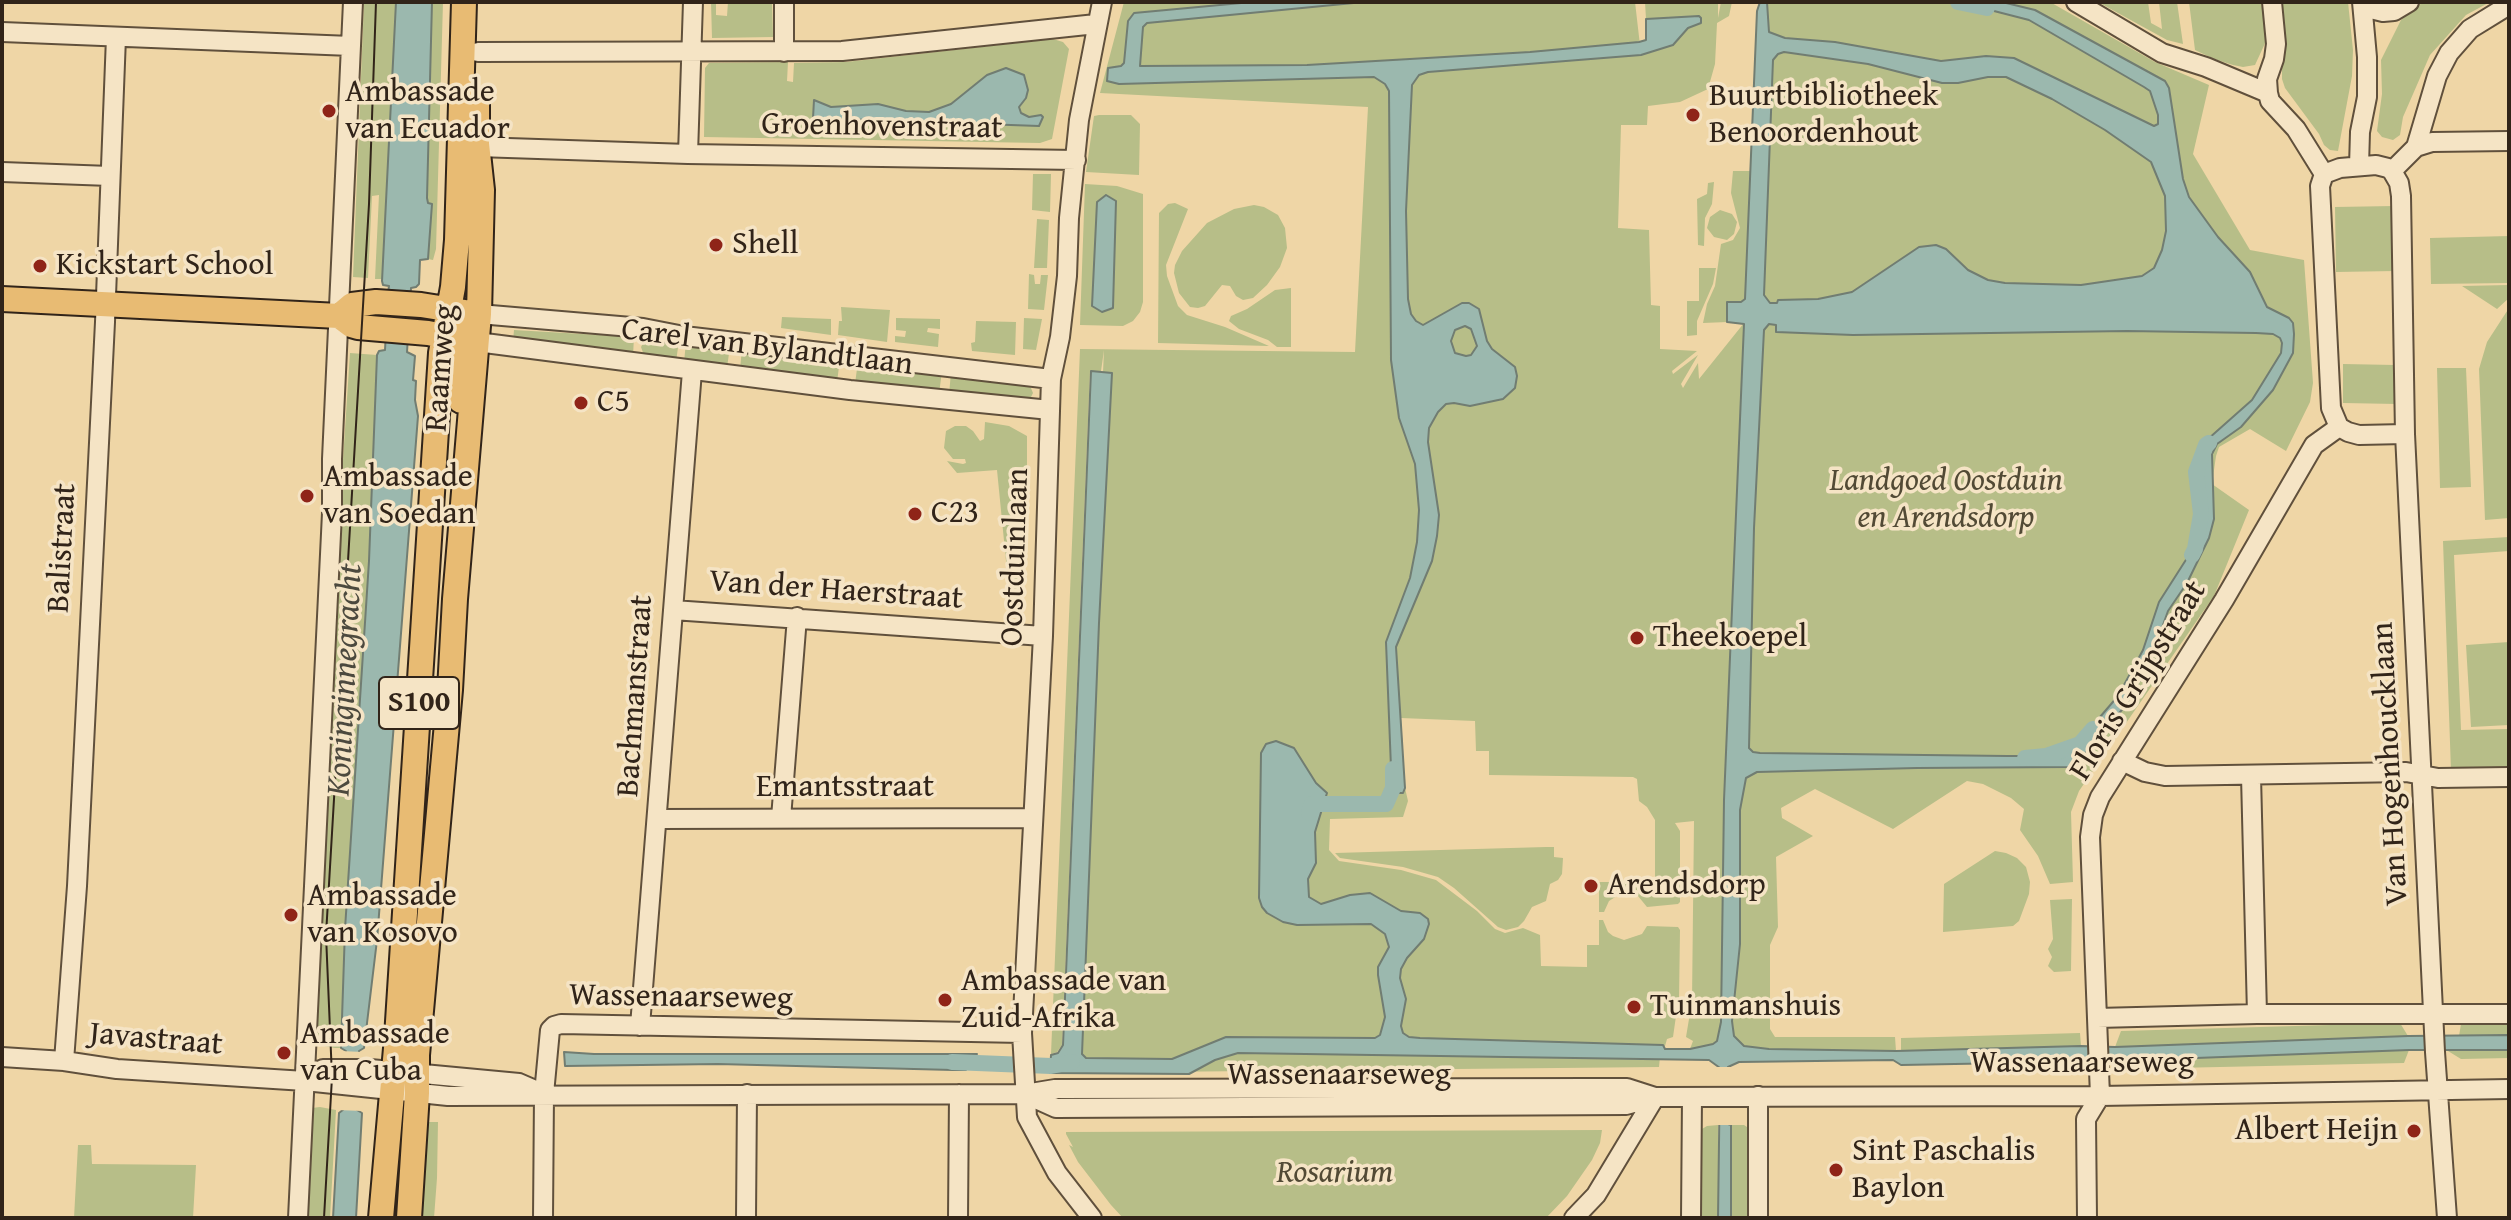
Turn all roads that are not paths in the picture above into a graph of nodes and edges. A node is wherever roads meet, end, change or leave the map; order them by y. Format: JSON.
{"nodes":[{"id":1,"x":353,"y":2,"type":"edge"},
{"id":2,"x":464,"y":2,"type":"edge"},
{"id":3,"x":480,"y":2,"type":"edge"},
{"id":4,"x":693,"y":2,"type":"edge"},
{"id":5,"x":784,"y":2,"type":"edge"},
{"id":6,"x":1093,"y":2,"type":"edge"},
{"id":7,"x":1102,"y":2,"type":"edge"},
{"id":8,"x":2076,"y":2,"type":"edge"},
{"id":9,"x":2272,"y":2,"type":"edge"},
{"id":10,"x":2409,"y":2,"type":"edge"},
{"id":11,"x":2362,"y":4,"type":"edge"},
{"id":12,"x":2509,"y":5,"type":"edge"},
{"id":13,"x":1096,"y":24,"type":"junction"},
{"id":14,"x":2,"y":32,"type":"edge"},
{"id":15,"x":116,"y":37,"type":"junction"},
{"id":16,"x":351,"y":46,"type":"junction"},
{"id":17,"x":478,"y":52,"type":"junction"},
{"id":18,"x":692,"y":52,"type":"junction"},
{"id":19,"x":784,"y":52,"type":"junction"},
{"id":20,"x":2268,"y":93,"type":"junction"},
{"id":21,"x":2509,"y":141,"type":"edge"},
{"id":22,"x":478,"y":147,"type":"junction"},
{"id":23,"x":2416,"y":147,"type":"junction"},
{"id":24,"x":688,"y":154,"type":"junction"},
{"id":25,"x":1076,"y":160,"type":"junction"},
{"id":26,"x":2359,"y":166,"type":"junction"},
{"id":27,"x":2392,"y":171,"type":"junction"},
{"id":28,"x":2,"y":172,"type":"edge"},
{"id":29,"x":2324,"y":174,"type":"junction"},
{"id":30,"x":110,"y":176,"type":"junction"},
{"id":31,"x":2,"y":299,"type":"edge"},
{"id":32,"x":104,"y":304,"type":"junction"},
{"id":33,"x":450,"y":309,"type":"junction"},
{"id":34,"x":479,"y":314,"type":"junction"},
{"id":35,"x":339,"y":316,"type":"junction"},
{"id":36,"x":459,"y":339,"type":"junction"},
{"id":37,"x":692,"y":371,"type":"junction"},
{"id":38,"x":1051,"y":379,"type":"junction"},
{"id":39,"x":1050,"y":410,"type":"junction"},
{"id":40,"x":2339,"y":427,"type":"junction"},
{"id":41,"x":2405,"y":434,"type":"junction"},
{"id":42,"x":673,"y":610,"type":"junction"},
{"id":43,"x":797,"y":617,"type":"junction"},
{"id":44,"x":1043,"y":636,"type":"junction"},
{"id":45,"x":2122,"y":761,"type":"junction"},
{"id":46,"x":2422,"y":774,"type":"junction"},
{"id":47,"x":2251,"y":776,"type":"junction"},
{"id":48,"x":2509,"y":777,"type":"edge"},
{"id":49,"x":781,"y":818,"type":"junction"},
{"id":50,"x":1033,"y":818,"type":"junction"},
{"id":51,"x":657,"y":819,"type":"junction"},
{"id":52,"x":2257,"y":1014,"type":"junction"},
{"id":53,"x":2509,"y":1014,"type":"edge"},
{"id":54,"x":2433,"y":1015,"type":"junction"},
{"id":55,"x":2097,"y":1018,"type":"junction"},
{"id":56,"x":640,"y":1026,"type":"junction"},
{"id":57,"x":1022,"y":1033,"type":"junction"},
{"id":58,"x":2,"y":1057,"type":"edge"},
{"id":59,"x":64,"y":1061,"type":"junction"},
{"id":60,"x":305,"y":1081,"type":"junction"},
{"id":61,"x":405,"y":1082,"type":"junction"},
{"id":62,"x":2509,"y":1089,"type":"edge"},
{"id":63,"x":2438,"y":1091,"type":"junction"},
{"id":64,"x":544,"y":1094,"type":"junction"},
{"id":65,"x":747,"y":1094,"type":"junction"},
{"id":66,"x":959,"y":1094,"type":"junction"},
{"id":67,"x":1025,"y":1094,"type":"junction"},
{"id":68,"x":1758,"y":1096,"type":"junction"},
{"id":69,"x":2100,"y":1096,"type":"junction"},
{"id":70,"x":1655,"y":1097,"type":"junction"},
{"id":71,"x":1692,"y":1097,"type":"junction"},
{"id":72,"x":298,"y":1218,"type":"edge"},
{"id":73,"x":381,"y":1218,"type":"edge"},
{"id":74,"x":409,"y":1218,"type":"edge"},
{"id":75,"x":543,"y":1218,"type":"edge"},
{"id":76,"x":746,"y":1218,"type":"edge"},
{"id":77,"x":958,"y":1218,"type":"edge"},
{"id":78,"x":1092,"y":1218,"type":"edge"},
{"id":79,"x":1574,"y":1218,"type":"edge"},
{"id":80,"x":1691,"y":1218,"type":"edge"},
{"id":81,"x":1758,"y":1218,"type":"edge"},
{"id":82,"x":2087,"y":1218,"type":"edge"},
{"id":83,"x":2447,"y":1218,"type":"edge"}],
"edges":[{"from":1,"to":16,"type":"street"},
{"from":2,"to":33,"type":"main road","name":"Raamweg"},
{"from":3,"to":17,"type":"main road","name":"Raamweg"},
{"from":4,"to":18,"type":"street"},
{"from":5,"to":19,"type":"street"},
{"from":6,"to":13,"type":"street","name":"Oostduinlaan"},
{"from":7,"to":13,"type":"street","name":"Oostduinlaan"},
{"from":8,"to":20,"type":"street"},
{"from":9,"to":20,"type":"street"},
{"from":10,"to":11,"type":"street"},
{"from":11,"to":26,"type":"street"},
{"from":12,"to":23,"type":"street"},
{"from":13,"to":19,"type":"street"},
{"from":13,"to":25,"type":"street","name":"Oostduinlaan"},
{"from":14,"to":15,"type":"street"},
{"from":15,"to":16,"type":"street"},
{"from":15,"to":30,"type":"street","name":"Balistraat"},
{"from":16,"to":35,"type":"street"},
{"from":17,"to":18,"type":"street"},
{"from":17,"to":22,"type":"main road","name":"Raamweg"},
{"from":18,"to":19,"type":"street"},
{"from":18,"to":24,"type":"street"},
{"from":20,"to":29,"type":"street"},
{"from":21,"to":23,"type":"street"},
{"from":22,"to":24,"type":"street","name":"Groenhovenstraat"},
{"from":22,"to":34,"type":"main road","name":"Raamweg"},
{"from":23,"to":27,"type":"street"},
{"from":24,"to":25,"type":"street","name":"Groenhovenstraat"},
{"from":25,"to":38,"type":"street","name":"Oostduinlaan"},
{"from":26,"to":27,"type":"street"},
{"from":26,"to":29,"type":"street"},
{"from":27,"to":41,"type":"street","name":"Van Hogenhoucklaan"},
{"from":28,"to":30,"type":"street"},
{"from":29,"to":40,"type":"street"},
{"from":30,"to":32,"type":"street","name":"Balistraat"},
{"from":31,"to":32,"type":"main road"},
{"from":32,"to":35,"type":"main road"},
{"from":32,"to":59,"type":"street","name":"Balistraat"},
{"from":33,"to":34,"type":"main road"},
{"from":33,"to":35,"type":"main road"},
{"from":33,"to":36,"type":"main road","name":"Raamweg","number":"S100"},
{"from":34,"to":36,"type":"main road","name":"Raamweg","number":"S100"},
{"from":34,"to":38,"type":"street","name":"Carel van Bylandtlaan"},
{"from":35,"to":36,"type":"main road"},
{"from":35,"to":60,"type":"street"},
{"from":36,"to":37,"type":"street","name":"Carel van Bylandtlaan"},
{"from":36,"to":61,"type":"main road","name":"Raamweg","number":"S100"},
{"from":36,"to":61,"type":"main road","name":"Raamweg","number":"S100"},
{"from":37,"to":39,"type":"street","name":"Carel van Bylandtlaan"},
{"from":37,"to":42,"type":"street","name":"Bachmanstraat"},
{"from":38,"to":39,"type":"street","name":"Oostduinlaan"},
{"from":39,"to":44,"type":"street","name":"Oostduinlaan"},
{"from":40,"to":41,"type":"street"},
{"from":40,"to":45,"type":"street","name":"Floris Grijpstraat"},
{"from":41,"to":46,"type":"street","name":"Van Hogenhoucklaan"},
{"from":42,"to":43,"type":"street","name":"Van der Haerstraat"},
{"from":42,"to":51,"type":"street","name":"Bachmanstraat"},
{"from":43,"to":44,"type":"street","name":"Van der Haerstraat"},
{"from":43,"to":49,"type":"street"},
{"from":44,"to":50,"type":"street","name":"Oostduinlaan"},
{"from":45,"to":47,"type":"street"},
{"from":45,"to":55,"type":"street","name":"Floris Grijpstraat"},
{"from":46,"to":47,"type":"street"},
{"from":46,"to":48,"type":"street"},
{"from":46,"to":54,"type":"street","name":"Van Hogenhoucklaan"},
{"from":47,"to":52,"type":"street"},
{"from":49,"to":50,"type":"street","name":"Emantsstraat"},
{"from":49,"to":51,"type":"street","name":"Emantsstraat"},
{"from":50,"to":57,"type":"street","name":"Oostduinlaan"},
{"from":51,"to":56,"type":"street","name":"Bachmanstraat"},
{"from":52,"to":54,"type":"street","name":"Wassenaarseweg"},
{"from":52,"to":55,"type":"street","name":"Wassenaarseweg"},
{"from":53,"to":54,"type":"street","name":"Wassenaarseweg"},
{"from":54,"to":63,"type":"street","name":"Van Hogenhoucklaan"},
{"from":55,"to":69,"type":"street","name":"Floris Grijpstraat"},
{"from":56,"to":57,"type":"street","name":"Wassenaarseweg"},
{"from":56,"to":64,"type":"street","name":"Wassenaarseweg"},
{"from":57,"to":67,"type":"street","name":"Oostduinlaan"},
{"from":58,"to":59,"type":"street","name":"Javastraat"},
{"from":59,"to":60,"type":"street","name":"Javastraat"},
{"from":60,"to":61,"type":"street","name":"Javastraat"},
{"from":60,"to":72,"type":"street"},
{"from":61,"to":64,"type":"street","name":"Wassenaarseweg"},
{"from":61,"to":73,"type":"main road","number":"S100"},
{"from":61,"to":74,"type":"main road","number":"S100"},
{"from":62,"to":63,"type":"street","name":"Wassenaarseweg"},
{"from":63,"to":69,"type":"street","name":"Wassenaarseweg"},
{"from":63,"to":83,"type":"street","name":"Van Hogenhoucklaan"},
{"from":64,"to":65,"type":"street","name":"Wassenaarseweg"},
{"from":64,"to":75,"type":"street"},
{"from":65,"to":66,"type":"street","name":"Wassenaarseweg"},
{"from":65,"to":76,"type":"street"},
{"from":66,"to":67,"type":"street","name":"Wassenaarseweg"},
{"from":66,"to":77,"type":"street"},
{"from":67,"to":70,"type":"street","name":"Wassenaarseweg"},
{"from":67,"to":78,"type":"street","name":"Oostduinlaan"},
{"from":68,"to":69,"type":"street","name":"Wassenaarseweg"},
{"from":68,"to":71,"type":"street","name":"Wassenaarseweg"},
{"from":68,"to":81,"type":"street"},
{"from":69,"to":82,"type":"street"},
{"from":70,"to":71,"type":"street","name":"Wassenaarseweg"},
{"from":70,"to":79,"type":"street"},
{"from":71,"to":80,"type":"street"}]}
